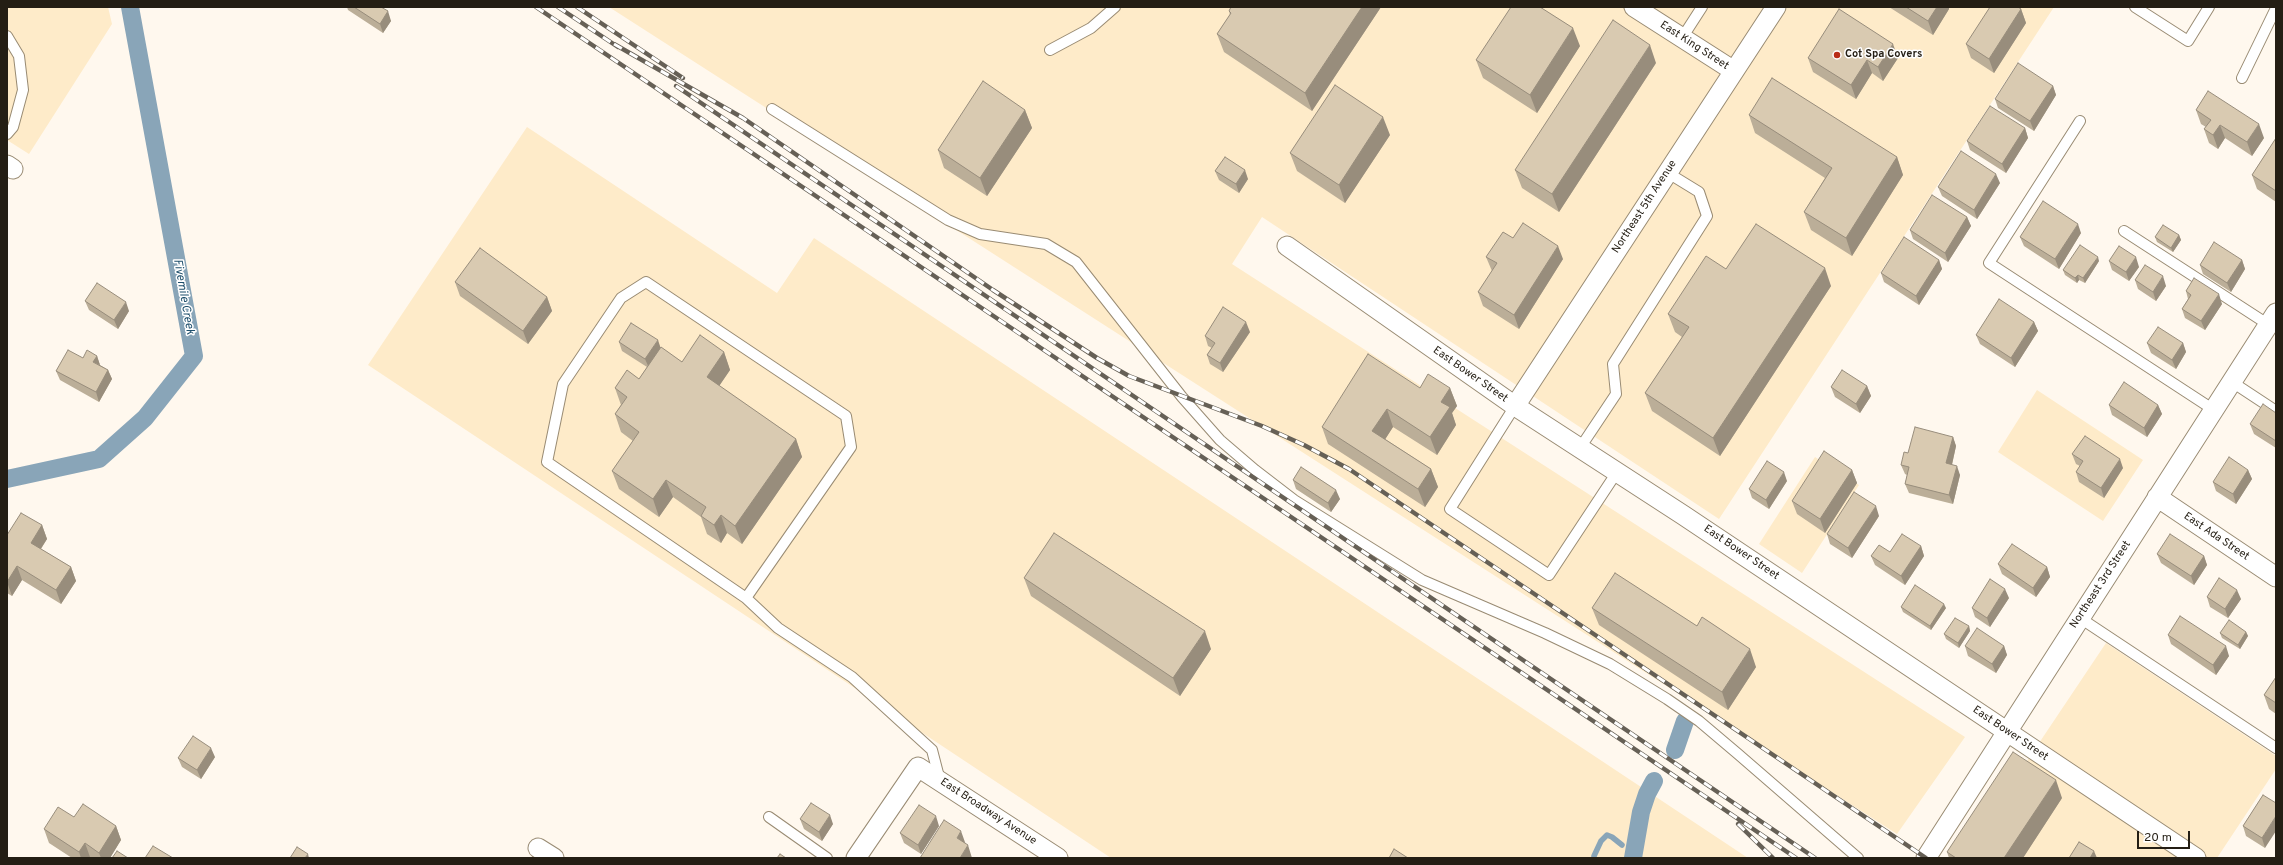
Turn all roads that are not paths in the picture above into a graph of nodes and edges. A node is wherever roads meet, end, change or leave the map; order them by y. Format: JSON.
{"nodes":[{"id":1,"x":1115,"y":7,"type":"edge"},
{"id":2,"x":1634,"y":7,"type":"edge"},
{"id":3,"x":1702,"y":7,"type":"edge"},
{"id":4,"x":1776,"y":7,"type":"edge"},
{"id":5,"x":2135,"y":7,"type":"edge"},
{"id":6,"x":2209,"y":7,"type":"edge"},
{"id":7,"x":2276,"y":8,"type":"edge"},
{"id":8,"x":7,"y":36,"type":"edge"},
{"id":9,"x":1682,"y":38,"type":"junction"},
{"id":10,"x":1050,"y":50,"type":"dead end"},
{"id":11,"x":1734,"y":71,"type":"junction"},
{"id":12,"x":2242,"y":78,"type":"dead end"},
{"id":13,"x":772,"y":109,"type":"dead end"},
{"id":14,"x":2080,"y":122,"type":"dead end"},
{"id":15,"x":7,"y":134,"type":"edge"},
{"id":16,"x":1668,"y":173,"type":"junction"},
{"id":17,"x":2124,"y":231,"type":"dead end"},
{"id":18,"x":1287,"y":246,"type":"dead end"},
{"id":19,"x":2272,"y":319,"type":"edge"},
{"id":20,"x":2232,"y":382,"type":"junction"},
{"id":21,"x":1515,"y":406,"type":"junction"},
{"id":22,"x":2214,"y":410,"type":"junction"},
{"id":23,"x":2276,"y":411,"type":"edge"},
{"id":24,"x":1580,"y":448,"type":"junction"},
{"id":25,"x":1618,"y":472,"type":"junction"},
{"id":26,"x":2157,"y":497,"type":"junction"},
{"id":27,"x":2276,"y":577,"type":"edge"},
{"id":28,"x":746,"y":598,"type":"junction"},
{"id":29,"x":2080,"y":618,"type":"junction"},
{"id":30,"x":2007,"y":732,"type":"junction"},
{"id":31,"x":2276,"y":748,"type":"edge"},
{"id":32,"x":940,"y":781,"type":"junction"},
{"id":33,"x":769,"y":817,"type":"dead end"},
{"id":34,"x":538,"y":848,"type":"dead end"},
{"id":35,"x":554,"y":858,"type":"edge"},
{"id":36,"x":827,"y":858,"type":"edge"},
{"id":37,"x":856,"y":858,"type":"edge"},
{"id":38,"x":1058,"y":858,"type":"edge"},
{"id":39,"x":1858,"y":858,"type":"edge"},
{"id":40,"x":1926,"y":858,"type":"edge"},
{"id":41,"x":2196,"y":858,"type":"edge"}],
"edges":[{"from":1,"to":10,"type":"lane"},
{"from":2,"to":9,"type":"street","name":"East King Street"},
{"from":3,"to":9,"type":"lane"},
{"from":4,"to":11,"type":"street","name":"Northeast 5th Avenue"},
{"from":5,"to":6,"type":"lane"},
{"from":7,"to":12,"type":"lane"},
{"from":8,"to":15,"type":"lane"},
{"from":9,"to":11,"type":"street","name":"East King Street"},
{"from":11,"to":16,"type":"street","name":"Northeast 5th Avenue"},
{"from":13,"to":39,"type":"lane"},
{"from":14,"to":22,"type":"lane"},
{"from":16,"to":21,"type":"street","name":"Northeast 5th Avenue"},
{"from":16,"to":24,"type":"lane"},
{"from":17,"to":19,"type":"lane"},
{"from":18,"to":21,"type":"street","name":"East Bower Street"},
{"from":19,"to":20,"type":"street","name":"Northeast 3rd Street"},
{"from":20,"to":22,"type":"street","name":"Northeast 3rd Street"},
{"from":20,"to":23,"type":"lane"},
{"from":21,"to":24,"type":"street","name":"East Bower Street"},
{"from":21,"to":25,"type":"lane"},
{"from":22,"to":26,"type":"street","name":"Northeast 3rd Street"},
{"from":24,"to":25,"type":"street","name":"East Bower Street"},
{"from":25,"to":30,"type":"street","name":"East Bower Street"},
{"from":26,"to":27,"type":"street","name":"East Ada Street"},
{"from":26,"to":29,"type":"street","name":"Northeast 3rd Street"},
{"from":28,"to":28,"type":"lane"},
{"from":28,"to":32,"type":"lane"},
{"from":29,"to":30,"type":"street","name":"Northeast 3rd Street"},
{"from":29,"to":31,"type":"lane"},
{"from":30,"to":40,"type":"street","name":"Northeast 3rd Street"},
{"from":30,"to":41,"type":"street","name":"East Bower Street"},
{"from":32,"to":37,"type":"street","name":"East Broadway Avenue"},
{"from":32,"to":38,"type":"street","name":"East Broadway Avenue"},
{"from":33,"to":36,"type":"lane"},
{"from":34,"to":35,"type":"street"}]}
